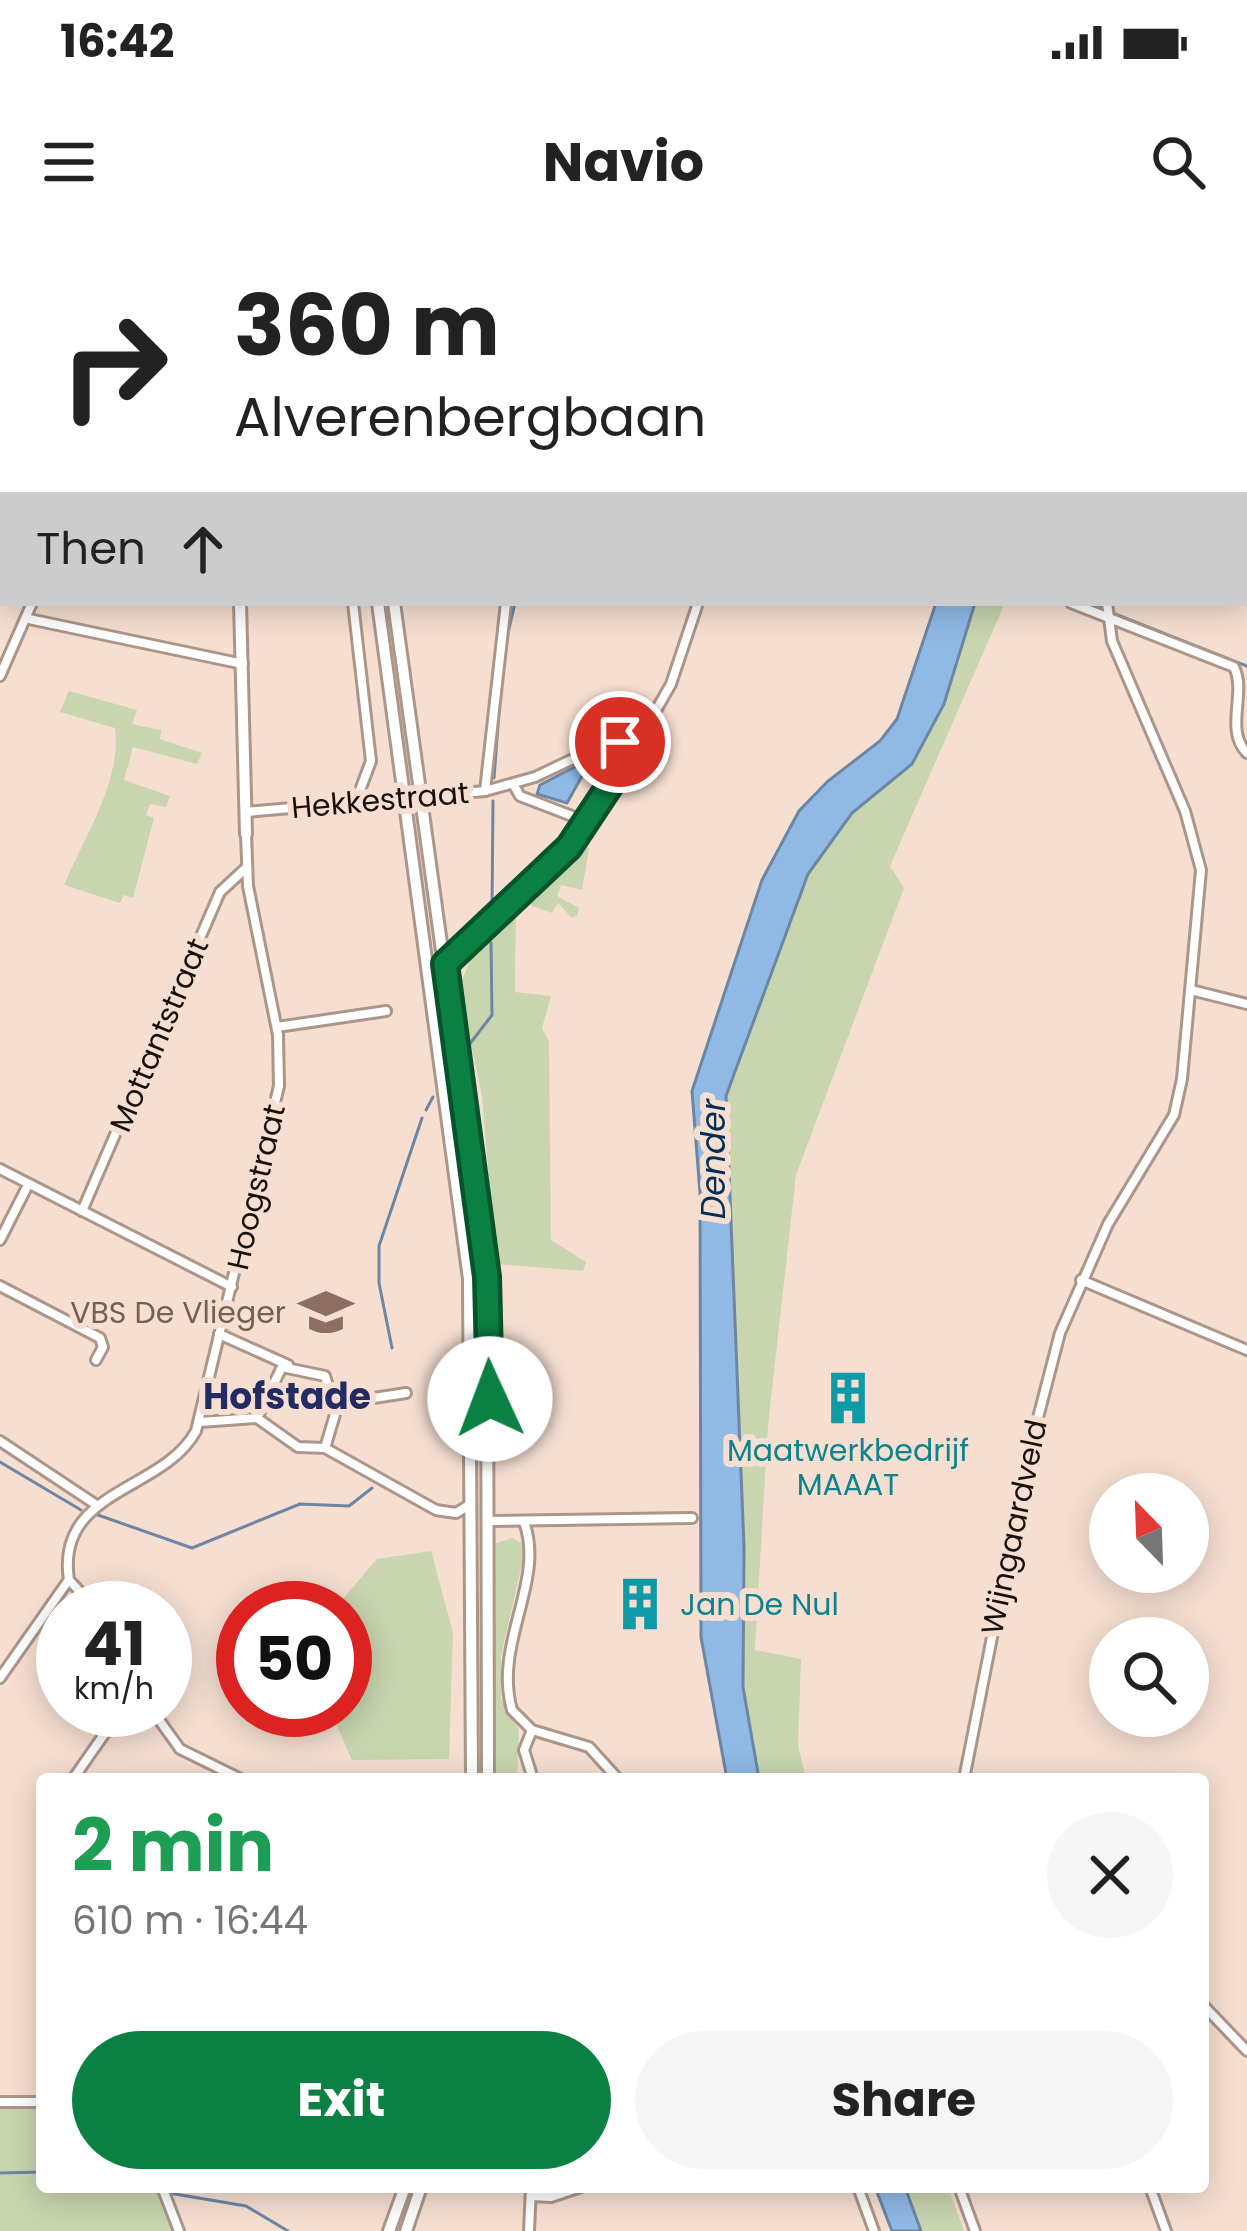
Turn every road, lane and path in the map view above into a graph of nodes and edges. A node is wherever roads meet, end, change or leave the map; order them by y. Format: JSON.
{"nodes":[{"id":1,"x":31,"y":606,"type":"edge"},
{"id":2,"x":240,"y":606,"type":"edge"},
{"id":3,"x":353,"y":606,"type":"edge"},
{"id":4,"x":378,"y":606,"type":"edge"},
{"id":5,"x":394,"y":606,"type":"edge"},
{"id":6,"x":505,"y":606,"type":"edge"},
{"id":7,"x":697,"y":606,"type":"edge"},
{"id":8,"x":1079,"y":606,"type":"edge"},
{"id":9,"x":1107,"y":606,"type":"edge"},
{"id":10,"x":1108,"y":617,"type":"junction"},
{"id":11,"x":29,"y":619,"type":"junction"},
{"id":12,"x":244,"y":664,"type":"junction"},
{"id":13,"x":0,"y":676,"type":"edge"},
{"id":14,"x":634,"y":749,"type":"junction"},
{"id":15,"x":1247,"y":753,"type":"edge"},
{"id":16,"x":513,"y":784,"type":"junction"},
{"id":17,"x":485,"y":790,"type":"junction"},
{"id":18,"x":406,"y":797,"type":"junction"},
{"id":19,"x":422,"y":798,"type":"junction"},
{"id":20,"x":356,"y":802,"type":"junction"},
{"id":21,"x":246,"y":812,"type":"junction"},
{"id":22,"x":572,"y":816,"type":"dead end"},
{"id":23,"x":245,"y":834,"type":"joint"},
{"id":24,"x":247,"y":867,"type":"junction"},
{"id":25,"x":445,"y":964,"type":"junction"},
{"id":26,"x":1191,"y":990,"type":"junction"},
{"id":27,"x":1247,"y":1004,"type":"edge"},
{"id":28,"x":386,"y":1011,"type":"dead end"},
{"id":29,"x":277,"y":1027,"type":"junction"},
{"id":30,"x":0,"y":1169,"type":"edge"},
{"id":31,"x":28,"y":1185,"type":"junction"},
{"id":32,"x":82,"y":1211,"type":"junction"},
{"id":33,"x":0,"y":1240,"type":"edge"},
{"id":34,"x":1081,"y":1280,"type":"junction"},
{"id":35,"x":0,"y":1286,"type":"edge"},
{"id":36,"x":232,"y":1287,"type":"junction"},
{"id":37,"x":218,"y":1334,"type":"junction"},
{"id":38,"x":1247,"y":1350,"type":"edge"},
{"id":39,"x":96,"y":1360,"type":"dead end"},
{"id":40,"x":289,"y":1366,"type":"junction"},
{"id":41,"x":406,"y":1393,"type":"dead end"},
{"id":42,"x":335,"y":1404,"type":"junction"},
{"id":43,"x":257,"y":1418,"type":"junction"},
{"id":44,"x":200,"y":1422,"type":"junction"},
{"id":45,"x":0,"y":1441,"type":"edge"},
{"id":46,"x":328,"y":1452,"type":"junction"},
{"id":47,"x":473,"y":1497,"type":"junction"},
{"id":48,"x":95,"y":1504,"type":"junction"},
{"id":49,"x":692,"y":1518,"type":"dead end"},
{"id":50,"x":490,"y":1521,"type":"junction"},
{"id":51,"x":524,"y":1522,"type":"junction"},
{"id":52,"x":472,"y":1542,"type":"junction"},
{"id":53,"x":68,"y":1580,"type":"joint"},
{"id":54,"x":0,"y":1678,"type":"edge"},
{"id":55,"x":532,"y":1730,"type":"junction"},
{"id":56,"x":102,"y":1737,"type":"edge"},
{"id":57,"x":172,"y":1737,"type":"edge"},
{"id":58,"x":77,"y":1773,"type":"edge"},
{"id":59,"x":213,"y":1773,"type":"edge"},
{"id":60,"x":472,"y":1773,"type":"edge"},
{"id":61,"x":488,"y":1773,"type":"edge"},
{"id":62,"x":530,"y":1773,"type":"edge"},
{"id":63,"x":612,"y":1773,"type":"edge"},
{"id":64,"x":965,"y":1773,"type":"edge"},
{"id":65,"x":1209,"y":2012,"type":"edge"},
{"id":66,"x":1247,"y":2051,"type":"edge"},
{"id":67,"x":0,"y":2102,"type":"edge"},
{"id":68,"x":36,"y":2102,"type":"edge"},
{"id":69,"x":164,"y":2193,"type":"edge"},
{"id":70,"x":403,"y":2193,"type":"edge"},
{"id":71,"x":419,"y":2193,"type":"edge"},
{"id":72,"x":531,"y":2193,"type":"edge"},
{"id":73,"x":860,"y":2193,"type":"edge"},
{"id":74,"x":960,"y":2193,"type":"edge"},
{"id":75,"x":1152,"y":2193,"type":"edge"},
{"id":76,"x":179,"y":2231,"type":"edge"},
{"id":77,"x":389,"y":2231,"type":"edge"},
{"id":78,"x":406,"y":2231,"type":"edge"},
{"id":79,"x":529,"y":2231,"type":"edge"},
{"id":80,"x":874,"y":2231,"type":"edge"},
{"id":81,"x":975,"y":2231,"type":"edge"},
{"id":82,"x":1166,"y":2231,"type":"edge"}],
"edges":[{"from":1,"to":11,"type":"street"},
{"from":2,"to":12,"type":"main road"},
{"from":3,"to":20,"type":"street"},
{"from":4,"to":18,"type":"main road"},
{"from":5,"to":19,"type":"main road"},
{"from":6,"to":17,"type":"street"},
{"from":7,"to":14,"type":"street"},
{"from":8,"to":10,"type":"street"},
{"from":9,"to":10,"type":"street","name":"Wijngaardveld"},
{"from":10,"to":15,"type":"street"},
{"from":10,"to":26,"type":"street","name":"Wijngaardveld"},
{"from":11,"to":12,"type":"street"},
{"from":11,"to":13,"type":"street"},
{"from":12,"to":21,"type":"main road"},
{"from":14,"to":16,"type":"street","name":"Hekkestraat"},
{"from":14,"to":25,"type":"street"},
{"from":16,"to":17,"type":"street","name":"Hekkestraat"},
{"from":16,"to":22,"type":"street","name":"Hekkestraat"},
{"from":17,"to":19,"type":"street","name":"Hekkestraat"},
{"from":18,"to":19,"type":"street","name":"Hekkestraat"},
{"from":18,"to":20,"type":"street","name":"Hekkestraat"},
{"from":18,"to":47,"type":"main road"},
{"from":19,"to":25,"type":"main road"},
{"from":20,"to":21,"type":"street","name":"Hekkestraat"},
{"from":21,"to":23,"type":"main road"},
{"from":23,"to":24,"type":"street","name":"Hoogstraat"},
{"from":24,"to":29,"type":"street","name":"Hoogstraat"},
{"from":24,"to":32,"type":"street","name":"Mottantstraat"},
{"from":25,"to":50,"type":"main road"},
{"from":26,"to":27,"type":"street"},
{"from":26,"to":34,"type":"street","name":"Wijngaardveld"},
{"from":28,"to":29,"type":"street"},
{"from":29,"to":36,"type":"street","name":"Hoogstraat"},
{"from":30,"to":31,"type":"street"},
{"from":31,"to":32,"type":"street"},
{"from":31,"to":33,"type":"street"},
{"from":32,"to":36,"type":"street"},
{"from":34,"to":38,"type":"street"},
{"from":34,"to":64,"type":"street","name":"Wijngaardveld"},
{"from":35,"to":39,"type":"street"},
{"from":36,"to":37,"type":"street","name":"Hoogstraat"},
{"from":37,"to":40,"type":"street"},
{"from":37,"to":44,"type":"street","name":"Hoogstraat"},
{"from":40,"to":42,"type":"street"},
{"from":40,"to":43,"type":"street"},
{"from":41,"to":42,"type":"street"},
{"from":42,"to":46,"type":"street"},
{"from":43,"to":44,"type":"street"},
{"from":43,"to":46,"type":"street"},
{"from":44,"to":48,"type":"street","name":"Hoogstraat"},
{"from":45,"to":48,"type":"street"},
{"from":46,"to":47,"type":"street"},
{"from":47,"to":50,"type":"main road"},
{"from":47,"to":52,"type":"main road"},
{"from":48,"to":53,"type":"street"},
{"from":49,"to":51,"type":"street"},
{"from":50,"to":51,"type":"street"},
{"from":50,"to":52,"type":"main road"},
{"from":50,"to":61,"type":"main road"},
{"from":51,"to":55,"type":"street"},
{"from":52,"to":60,"type":"main road"},
{"from":53,"to":54,"type":"street"},
{"from":55,"to":62,"type":"street"},
{"from":55,"to":63,"type":"street"},
{"from":56,"to":58,"type":"street"},
{"from":57,"to":59,"type":"street"},
{"from":65,"to":66,"type":"street"},
{"from":67,"to":68,"type":"street"},
{"from":69,"to":76,"type":"street"},
{"from":70,"to":77,"type":"main road"},
{"from":71,"to":78,"type":"main road"},
{"from":72,"to":79,"type":"street"},
{"from":73,"to":80,"type":"street"},
{"from":74,"to":81,"type":"street"},
{"from":75,"to":82,"type":"street"}]}
